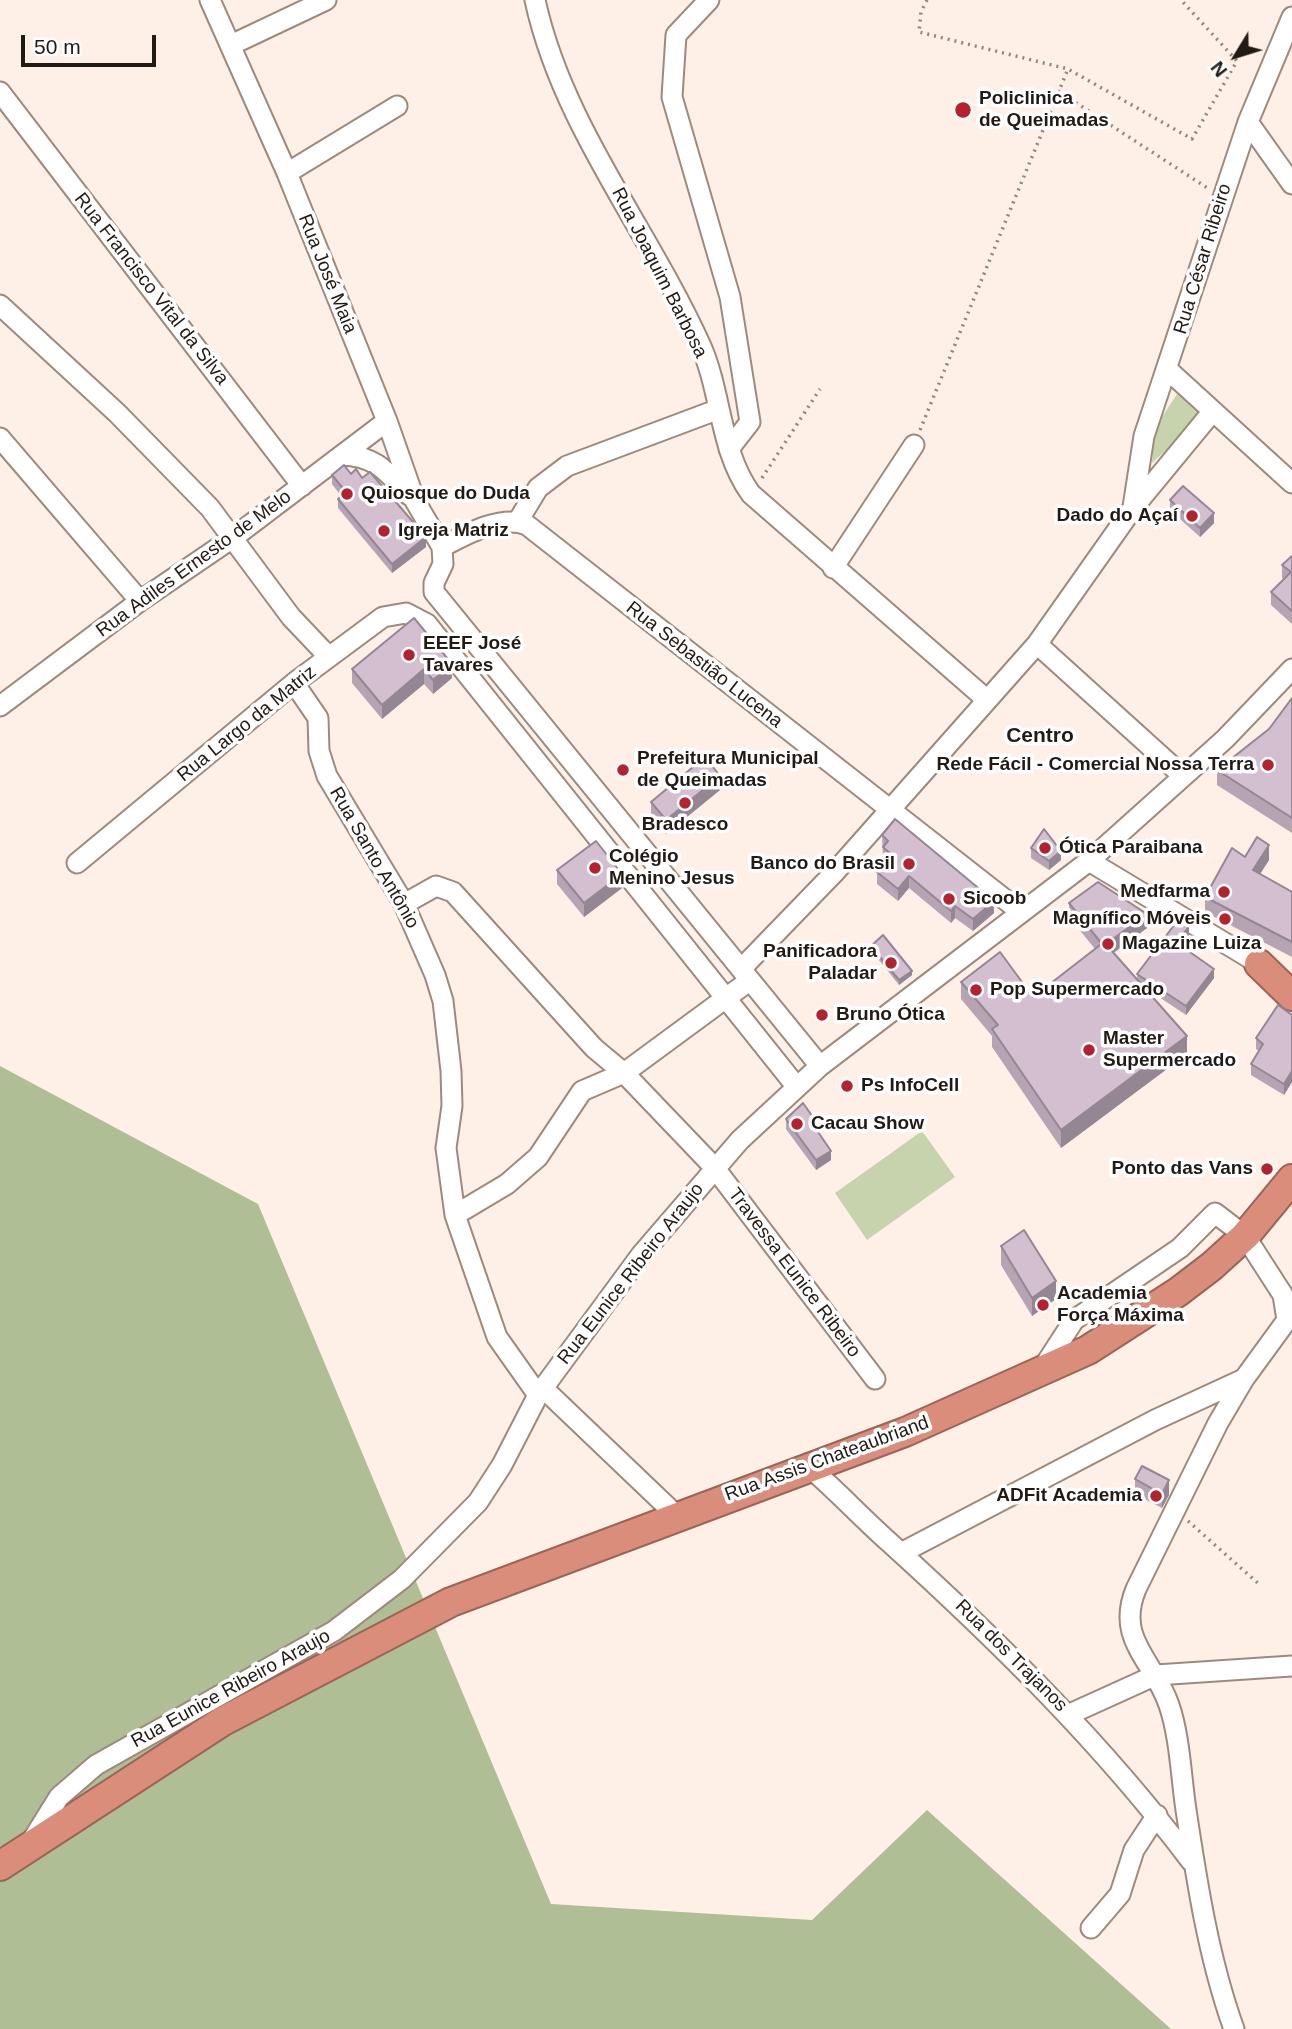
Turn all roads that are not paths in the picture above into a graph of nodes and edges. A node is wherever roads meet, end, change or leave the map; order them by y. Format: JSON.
{"nodes":[{"id":1,"x":210,"y":0,"type":"edge"},
{"id":2,"x":326,"y":0,"type":"edge"},
{"id":3,"x":535,"y":0,"type":"edge"},
{"id":4,"x":709,"y":0,"type":"edge"},
{"id":5,"x":1292,"y":17,"type":"edge"},
{"id":6,"x":231,"y":45,"type":"junction"},
{"id":7,"x":0,"y":92,"type":"edge"},
{"id":8,"x":397,"y":107,"type":"dead end"},
{"id":9,"x":1248,"y":121,"type":"junction"},
{"id":10,"x":287,"y":173,"type":"junction"},
{"id":11,"x":1292,"y":184,"type":"edge"},
{"id":12,"x":0,"y":304,"type":"edge"},
{"id":13,"x":1168,"y":370,"type":"junction"},
{"id":14,"x":719,"y":409,"type":"junction"},
{"id":15,"x":1213,"y":411,"type":"junction"},
{"id":16,"x":387,"y":421,"type":"junction"},
{"id":17,"x":0,"y":438,"type":"edge"},
{"id":18,"x":914,"y":445,"type":"road end"},
{"id":19,"x":729,"y":449,"type":"junction"},
{"id":20,"x":342,"y":455,"type":"junction"},
{"id":21,"x":1292,"y":483,"type":"edge"},
{"id":22,"x":302,"y":486,"type":"junction"},
{"id":23,"x":415,"y":501,"type":"junction"},
{"id":24,"x":1133,"y":508,"type":"junction"},
{"id":25,"x":518,"y":521,"type":"junction"},
{"id":26,"x":234,"y":537,"type":"junction"},
{"id":27,"x":442,"y":547,"type":"junction"},
{"id":28,"x":833,"y":568,"type":"junction"},
{"id":29,"x":141,"y":601,"type":"junction"},
{"id":30,"x":1037,"y":644,"type":"junction"},
{"id":31,"x":329,"y":657,"type":"junction"},
{"id":32,"x":1292,"y":670,"type":"edge"},
{"id":33,"x":294,"y":683,"type":"junction"},
{"id":34,"x":986,"y":699,"type":"junction"},
{"id":35,"x":0,"y":706,"type":"edge"},
{"id":36,"x":1183,"y":776,"type":"junction"},
{"id":37,"x":888,"y":810,"type":"junction"},
{"id":38,"x":1089,"y":861,"type":"junction"},
{"id":39,"x":78,"y":863,"type":"dead end"},
{"id":40,"x":404,"y":904,"type":"junction"},
{"id":41,"x":1021,"y":912,"type":"junction"},
{"id":42,"x":1259,"y":964,"type":"junction"},
{"id":43,"x":745,"y":975,"type":"junction"},
{"id":44,"x":1292,"y":981,"type":"edge"},
{"id":45,"x":1292,"y":996,"type":"edge"},
{"id":46,"x":727,"y":999,"type":"junction"},
{"id":47,"x":820,"y":1066,"type":"junction"},
{"id":48,"x":624,"y":1073,"type":"junction"},
{"id":49,"x":796,"y":1086,"type":"junction"},
{"id":50,"x":714,"y":1167,"type":"junction"},
{"id":51,"x":1292,"y":1179,"type":"edge"},
{"id":52,"x":455,"y":1215,"type":"junction"},
{"id":53,"x":1245,"y":1236,"type":"junction"},
{"id":54,"x":1159,"y":1262,"type":"junction"},
{"id":55,"x":1287,"y":1288,"type":"edge"},
{"id":56,"x":1178,"y":1292,"type":"junction"},
{"id":57,"x":1040,"y":1372,"type":"junction"},
{"id":58,"x":875,"y":1379,"type":"dead end"},
{"id":59,"x":1244,"y":1379,"type":"junction"},
{"id":60,"x":541,"y":1392,"type":"junction"},
{"id":61,"x":808,"y":1466,"type":"junction"},
{"id":62,"x":676,"y":1515,"type":"junction"},
{"id":63,"x":901,"y":1553,"type":"junction"},
{"id":64,"x":1292,"y":1667,"type":"edge"},
{"id":65,"x":1156,"y":1675,"type":"junction"},
{"id":66,"x":1070,"y":1714,"type":"junction"},
{"id":67,"x":1157,"y":1815,"type":"junction"},
{"id":68,"x":25,"y":1852,"type":"junction"},
{"id":69,"x":1194,"y":1865,"type":"junction"},
{"id":70,"x":0,"y":1867,"type":"edge"},
{"id":71,"x":1091,"y":1928,"type":"dead end"},
{"id":72,"x":1234,"y":2029,"type":"edge"}],
"edges":[{"from":1,"to":6,"type":"street","name":"Rua José Maia"},
{"from":2,"to":6,"type":"street"},
{"from":3,"to":14,"type":"street","name":"Rua Joaquim Barbosa"},
{"from":4,"to":19,"type":"street"},
{"from":5,"to":9,"type":"street","name":"Rua César Ribeiro"},
{"from":6,"to":10,"type":"street","name":"Rua José Maia"},
{"from":7,"to":22,"type":"street","name":"Rua Francisco Vital da Silva"},
{"from":8,"to":10,"type":"street"},
{"from":9,"to":11,"type":"street"},
{"from":9,"to":13,"type":"street","name":"Rua César Ribeiro"},
{"from":10,"to":16,"type":"street","name":"Rua José Maia"},
{"from":12,"to":26,"type":"street"},
{"from":13,"to":15,"type":"street"},
{"from":13,"to":24,"type":"street","name":"Rua César Ribeiro"},
{"from":14,"to":19,"type":"street","name":"Rua Joaquim Barbosa"},
{"from":14,"to":25,"type":"street"},
{"from":15,"to":21,"type":"street"},
{"from":15,"to":24,"type":"street","name":"Rua César Ribeiro"},
{"from":16,"to":20,"type":"street","name":"Rua Adiles Ernesto de Melo"},
{"from":16,"to":23,"type":"street","name":"Rua José Maia"},
{"from":17,"to":29,"type":"street"},
{"from":18,"to":28,"type":"street"},
{"from":19,"to":28,"type":"street","name":"Rua Joaquim Barbosa"},
{"from":20,"to":22,"type":"street","name":"Rua Adiles Ernesto de Melo"},
{"from":20,"to":23,"type":"street"},
{"from":22,"to":26,"type":"street","name":"Rua Adiles Ernesto de Melo"},
{"from":23,"to":27,"type":"street","name":"Rua José Maia"},
{"from":24,"to":30,"type":"street","name":"Rua César Ribeiro"},
{"from":25,"to":27,"type":"street"},
{"from":25,"to":37,"type":"street","name":"Rua Sebastião Lucena"},
{"from":26,"to":29,"type":"street","name":"Rua Adiles Ernesto de Melo"},
{"from":26,"to":31,"type":"street"},
{"from":27,"to":43,"type":"street"},
{"from":28,"to":34,"type":"street","name":"Rua Joaquim Barbosa"},
{"from":29,"to":35,"type":"street","name":"Rua Adiles Ernesto de Melo"},
{"from":30,"to":34,"type":"street","name":"Rua César Ribeiro"},
{"from":30,"to":36,"type":"street"},
{"from":31,"to":33,"type":"street","name":"Rua Largo da Matriz"},
{"from":31,"to":46,"type":"street","name":"Rua Largo da Matriz"},
{"from":32,"to":36,"type":"street","name":"Rua Eunice Ribeiro Araujo"},
{"from":33,"to":39,"type":"street","name":"Rua Largo da Matriz"},
{"from":33,"to":40,"type":"street","name":"Rua Santo Antônio"},
{"from":34,"to":37,"type":"street","name":"Rua César Ribeiro"},
{"from":36,"to":38,"type":"street","name":"Rua Eunice Ribeiro Araujo"},
{"from":37,"to":41,"type":"street","name":"Rua Sebastião Lucena"},
{"from":37,"to":43,"type":"street","name":"Rua César Ribeiro"},
{"from":38,"to":41,"type":"street","name":"Rua Eunice Ribeiro Araujo"},
{"from":38,"to":42,"type":"street"},
{"from":40,"to":48,"type":"street","name":"Travessa Eunice Ribeiro"},
{"from":40,"to":52,"type":"street","name":"Rua Santo Antônio"},
{"from":41,"to":47,"type":"street","name":"Rua Eunice Ribeiro Araujo"},
{"from":42,"to":44,"type":"street"},
{"from":42,"to":45,"type":"highway"},
{"from":43,"to":46,"type":"street","name":"Rua César Ribeiro"},
{"from":43,"to":47,"type":"street"},
{"from":46,"to":48,"type":"street","name":"Rua César Ribeiro"},
{"from":46,"to":49,"type":"street"},
{"from":47,"to":49,"type":"street","name":"Rua Eunice Ribeiro Araujo"},
{"from":48,"to":50,"type":"street","name":"Travessa Eunice Ribeiro"},
{"from":48,"to":52,"type":"street","name":"Rua César Ribeiro"},
{"from":49,"to":50,"type":"street","name":"Rua Eunice Ribeiro Araujo"},
{"from":50,"to":58,"type":"street","name":"Travessa Eunice Ribeiro"},
{"from":50,"to":60,"type":"street","name":"Rua Eunice Ribeiro Araujo"},
{"from":51,"to":53,"type":"highway","name":"Rua Assis Chateaubriand"},
{"from":52,"to":60,"type":"street","name":"Rua Santo Antônio"},
{"from":53,"to":54,"type":"street"},
{"from":53,"to":55,"type":"street"},
{"from":53,"to":56,"type":"highway","name":"Rua Assis Chateaubriand"},
{"from":54,"to":56,"type":"street"},
{"from":54,"to":57,"type":"street"},
{"from":55,"to":59,"type":"street"},
{"from":56,"to":57,"type":"highway","name":"Rua Assis Chateaubriand"},
{"from":57,"to":61,"type":"highway","name":"Rua Assis Chateaubriand"},
{"from":59,"to":63,"type":"street"},
{"from":59,"to":65,"type":"street"},
{"from":60,"to":62,"type":"street","name":"Rua Santo Antônio"},
{"from":60,"to":68,"type":"street","name":"Rua Eunice Ribeiro Araujo"},
{"from":61,"to":62,"type":"highway","name":"Rua Assis Chateaubriand"},
{"from":61,"to":63,"type":"street","name":"Rua dos Trajanos"},
{"from":62,"to":68,"type":"highway","name":"Rua Assis Chateaubriand"},
{"from":63,"to":66,"type":"street","name":"Rua dos Trajanos"},
{"from":64,"to":65,"type":"street"},
{"from":65,"to":66,"type":"street"},
{"from":65,"to":69,"type":"street"},
{"from":66,"to":67,"type":"street","name":"Rua dos Trajanos"},
{"from":67,"to":69,"type":"street","name":"Rua dos Trajanos"},
{"from":67,"to":71,"type":"street"},
{"from":68,"to":70,"type":"highway","name":"Rua Assis Chateaubriand"},
{"from":69,"to":72,"type":"street"}]}
